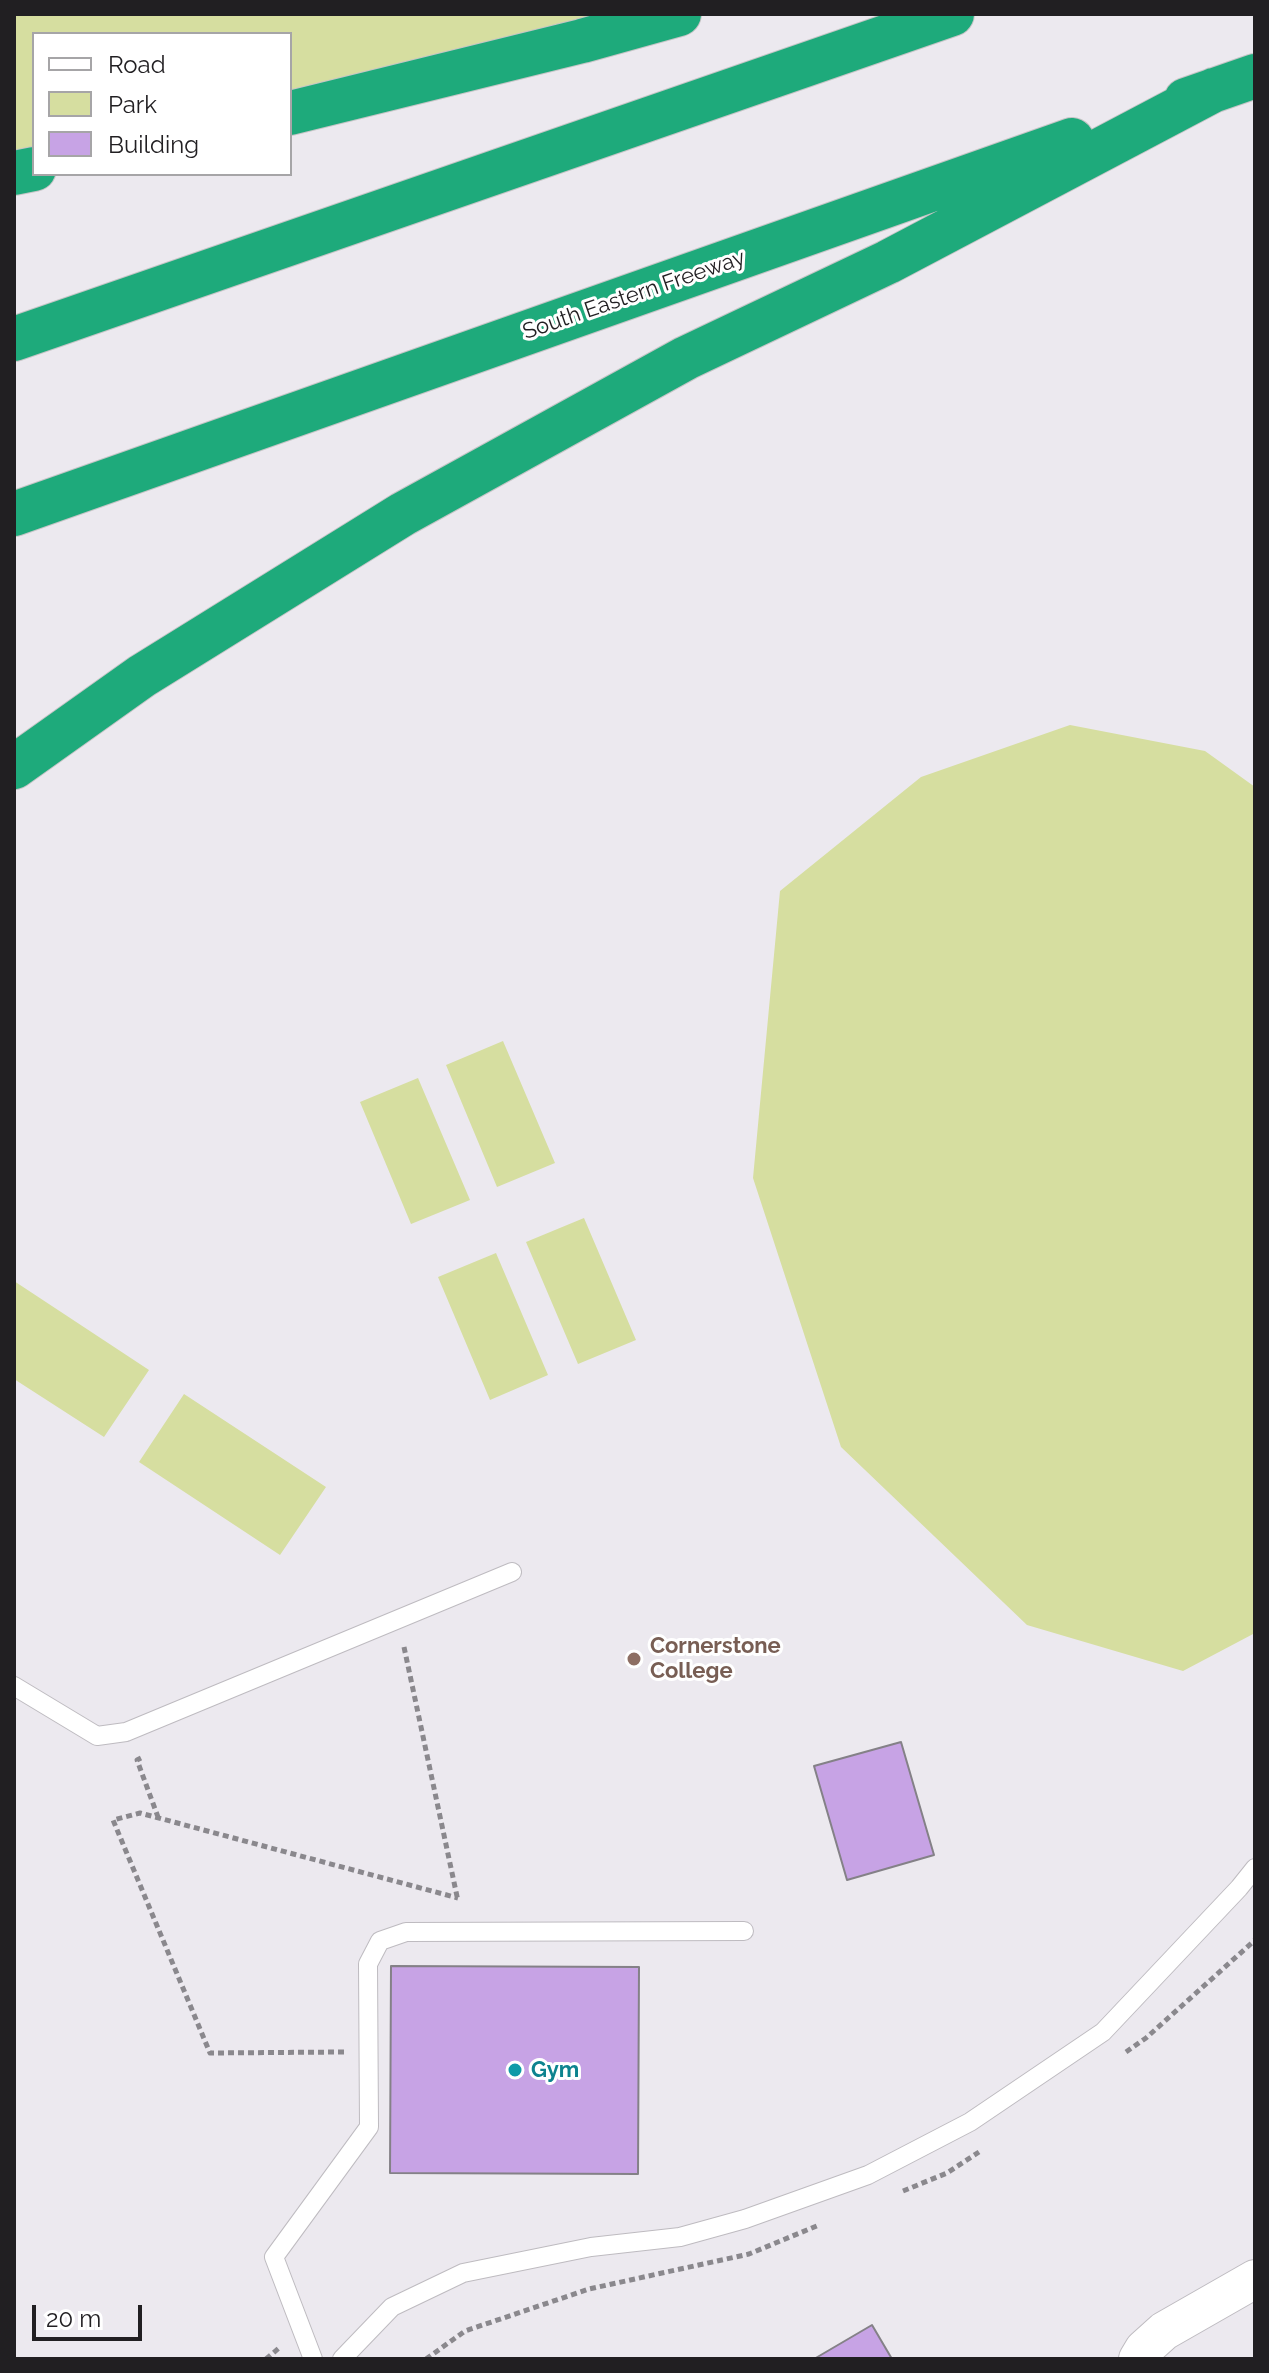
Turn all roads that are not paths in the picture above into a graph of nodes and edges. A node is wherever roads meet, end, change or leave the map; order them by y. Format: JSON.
{"nodes":[{"id":1,"x":679,"y":14,"type":"edge"},
{"id":2,"x":952,"y":14,"type":"edge"},
{"id":3,"x":1255,"y":76,"type":"edge"},
{"id":4,"x":1214,"y":90,"type":"junction"},
{"id":5,"x":292,"y":113,"type":"edge"},
{"id":6,"x":14,"y":339,"type":"edge"},
{"id":7,"x":14,"y":514,"type":"edge"},
{"id":8,"x":14,"y":767,"type":"edge"},
{"id":9,"x":512,"y":1572,"type":"dead end"},
{"id":10,"x":14,"y":1686,"type":"edge"},
{"id":11,"x":1255,"y":1868,"type":"edge"},
{"id":12,"x":744,"y":1931,"type":"dead end"},
{"id":13,"x":1255,"y":2279,"type":"edge"},
{"id":14,"x":313,"y":2359,"type":"edge"},
{"id":15,"x":342,"y":2359,"type":"edge"},
{"id":16,"x":1138,"y":2359,"type":"edge"}],
"edges":[{"from":1,"to":5,"type":"highway"},
{"from":2,"to":6,"type":"highway"},
{"from":3,"to":4,"type":"highway","name":"South Eastern Freeway"},
{"from":4,"to":7,"type":"highway","name":"South Eastern Freeway"},
{"from":4,"to":8,"type":"highway"},
{"from":9,"to":10,"type":"lane"},
{"from":11,"to":15,"type":"lane"},
{"from":12,"to":14,"type":"lane"},
{"from":13,"to":16,"type":"street"}]}
